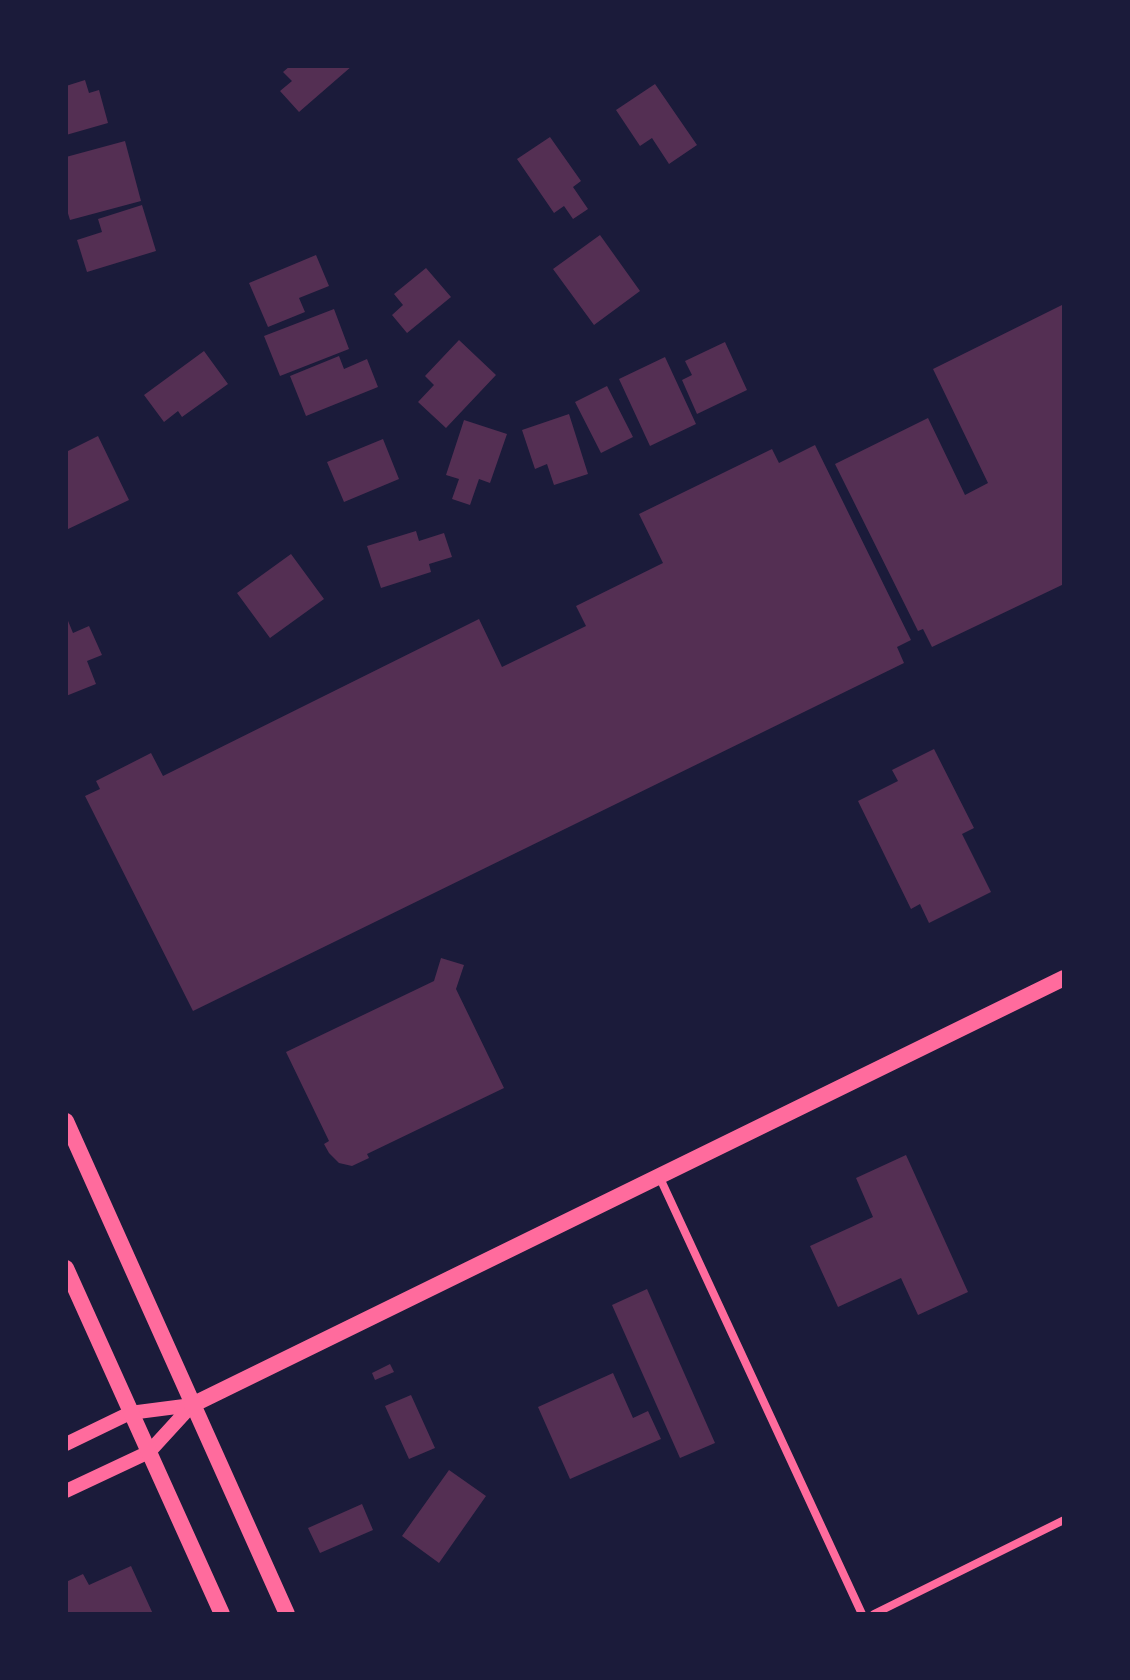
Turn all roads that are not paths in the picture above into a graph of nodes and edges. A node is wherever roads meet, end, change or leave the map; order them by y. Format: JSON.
{"nodes":[{"id":1,"x":1064,"y":978,"type":"edge"},
{"id":2,"x":66,"y":1121,"type":"edge"},
{"id":3,"x":659,"y":1176,"type":"junction"},
{"id":4,"x":66,"y":1268,"type":"edge"},
{"id":5,"x":192,"y":1405,"type":"junction"},
{"id":6,"x":130,"y":1413,"type":"junction"},
{"id":7,"x":66,"y":1444,"type":"edge"},
{"id":8,"x":149,"y":1452,"type":"junction"},
{"id":9,"x":66,"y":1491,"type":"edge"},
{"id":10,"x":1064,"y":1520,"type":"edge"},
{"id":11,"x":222,"y":1614,"type":"edge"},
{"id":12,"x":287,"y":1614,"type":"edge"},
{"id":13,"x":862,"y":1614,"type":"edge"},
{"id":14,"x":874,"y":1614,"type":"edge"}],
"edges":[{"from":1,"to":3,"type":"main road"},
{"from":2,"to":5,"type":"main road"},
{"from":3,"to":5,"type":"main road"},
{"from":3,"to":13,"type":"street"},
{"from":4,"to":6,"type":"main road"},
{"from":5,"to":6,"type":"street"},
{"from":5,"to":8,"type":"street"},
{"from":5,"to":12,"type":"main road"},
{"from":6,"to":7,"type":"street"},
{"from":6,"to":8,"type":"main road"},
{"from":8,"to":9,"type":"street"},
{"from":8,"to":11,"type":"main road"},
{"from":10,"to":14,"type":"street"}]}
